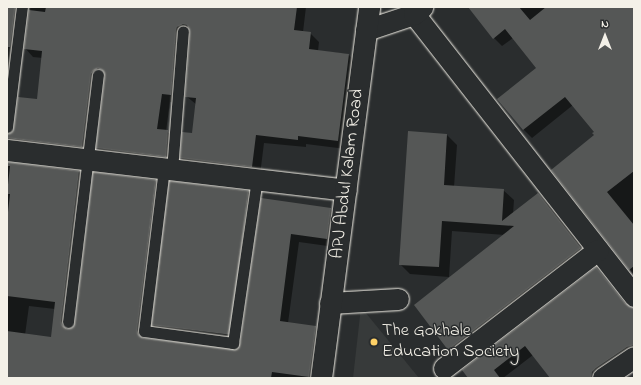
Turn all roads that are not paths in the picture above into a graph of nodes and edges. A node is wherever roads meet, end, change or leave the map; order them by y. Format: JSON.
{"nodes":[{"id":1,"x":22,"y":7,"type":"edge"},
{"id":2,"x":369,"y":7,"type":"edge"},
{"id":3,"x":418,"y":10,"type":"edge"},
{"id":4,"x":366,"y":30,"type":"junction"},
{"id":5,"x":183,"y":31,"type":"dead end"},
{"id":6,"x":98,"y":75,"type":"dead end"},
{"id":7,"x":7,"y":127,"type":"edge"},
{"id":8,"x":7,"y":150,"type":"edge"},
{"id":9,"x":87,"y":160,"type":"junction"},
{"id":10,"x":168,"y":169,"type":"junction"},
{"id":11,"x":257,"y":179,"type":"junction"},
{"id":12,"x":346,"y":190,"type":"junction"},
{"id":13,"x":598,"y":250,"type":"junction"},
{"id":14,"x":634,"y":296,"type":"edge"},
{"id":15,"x":398,"y":299,"type":"dead end"},
{"id":16,"x":330,"y":303,"type":"junction"},
{"id":17,"x":68,"y":322,"type":"dead end"},
{"id":18,"x":634,"y":357,"type":"edge"},
{"id":19,"x":444,"y":368,"type":"dead end"},
{"id":20,"x":321,"y":378,"type":"edge"},
{"id":21,"x":603,"y":378,"type":"edge"}],
"edges":[{"from":1,"to":7,"type":"lane"},
{"from":2,"to":4,"type":"street","name":"APJ Abdul Kalam Road"},
{"from":3,"to":4,"type":"street"},
{"from":3,"to":13,"type":"street"},
{"from":4,"to":12,"type":"street","name":"APJ Abdul Kalam Road"},
{"from":5,"to":10,"type":"lane"},
{"from":6,"to":9,"type":"lane"},
{"from":8,"to":9,"type":"street"},
{"from":9,"to":10,"type":"street"},
{"from":9,"to":17,"type":"lane"},
{"from":10,"to":11,"type":"street"},
{"from":10,"to":11,"type":"lane"},
{"from":11,"to":12,"type":"street"},
{"from":12,"to":16,"type":"street","name":"APJ Abdul Kalam Road"},
{"from":13,"to":14,"type":"street"},
{"from":13,"to":19,"type":"street"},
{"from":15,"to":16,"type":"street"},
{"from":16,"to":20,"type":"street","name":"APJ Abdul Kalam Road"},
{"from":18,"to":21,"type":"street"}]}
